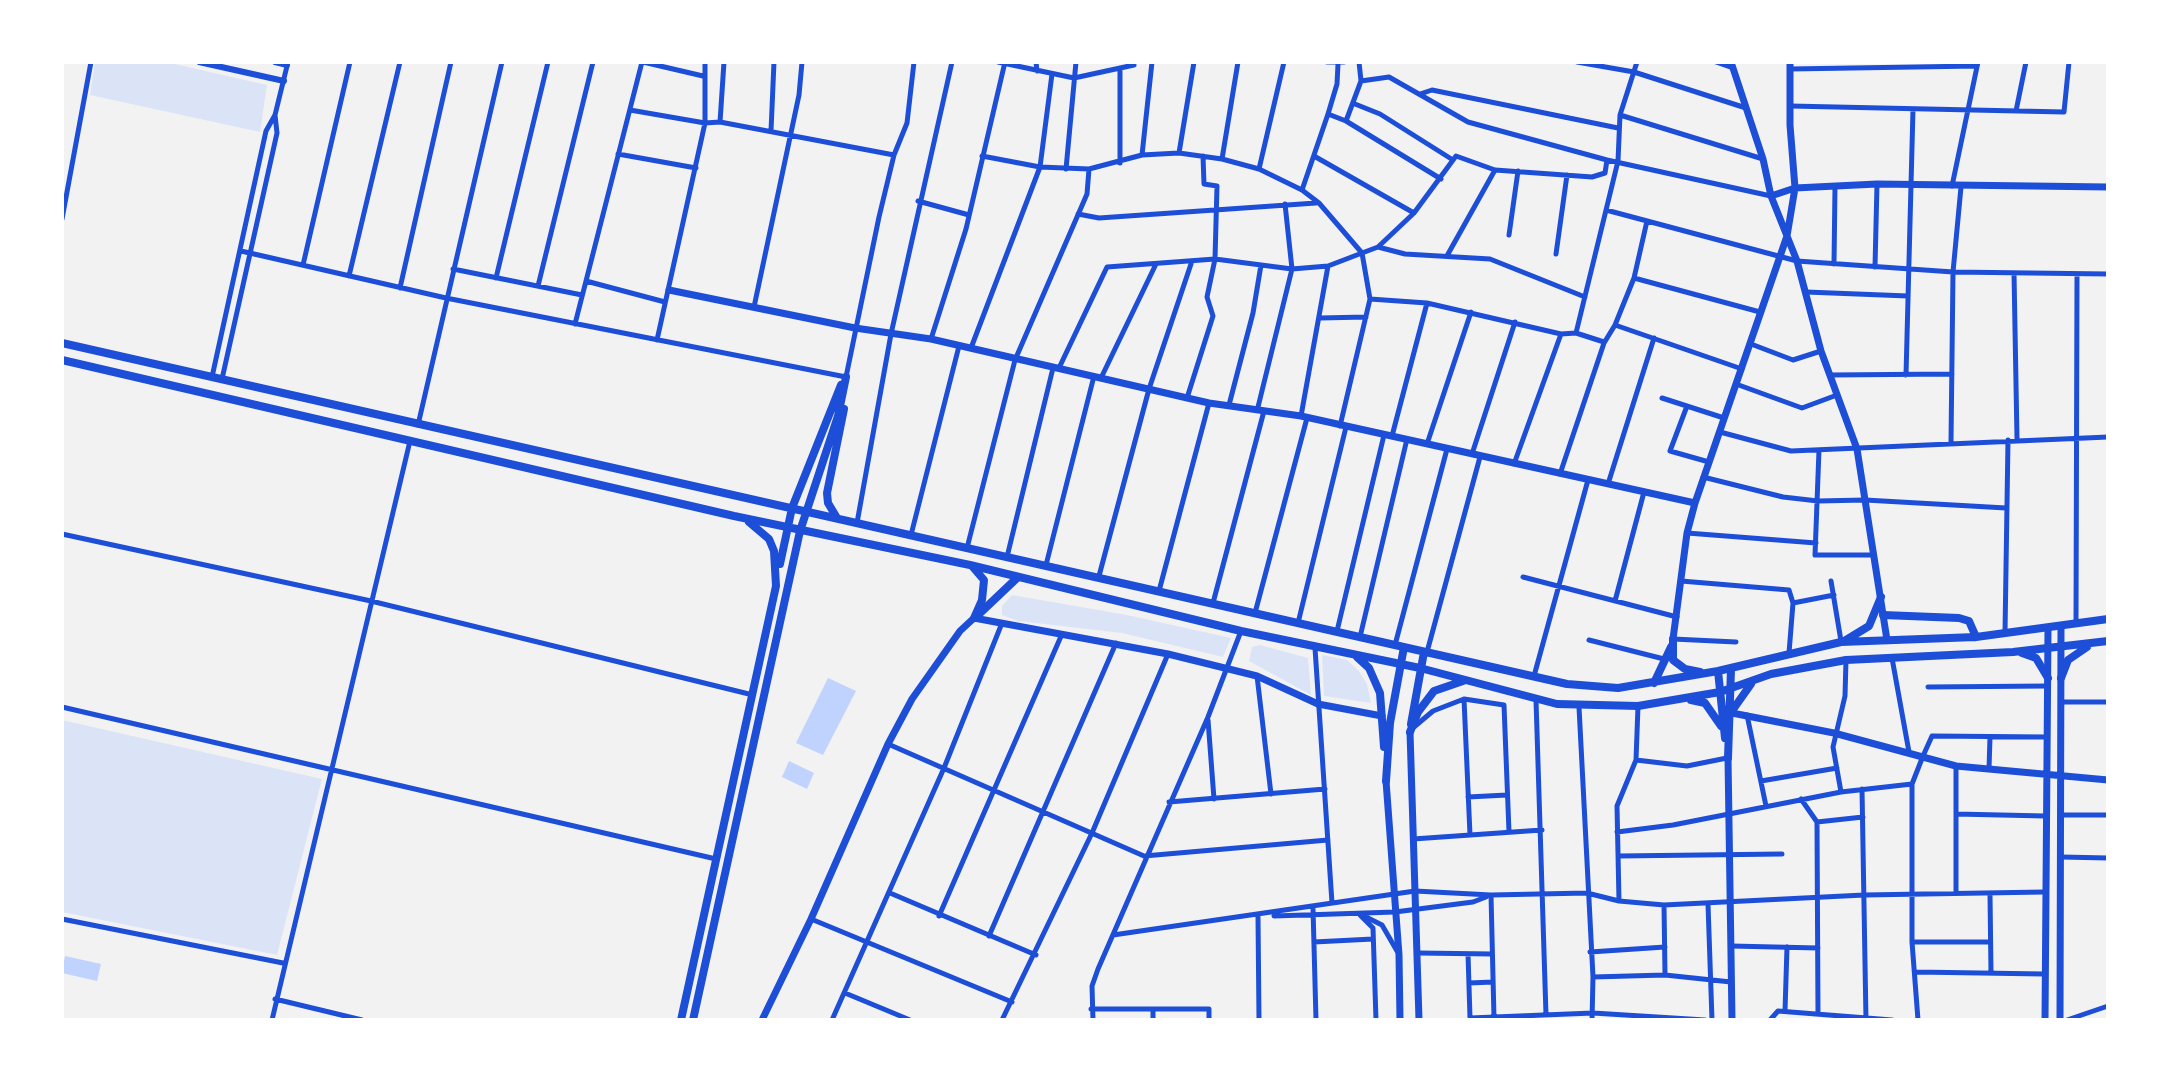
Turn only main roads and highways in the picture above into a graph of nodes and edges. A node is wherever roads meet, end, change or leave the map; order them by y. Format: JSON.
{"nodes":[{"id":1,"x":1732,"y":65,"type":"edge"},
{"id":2,"x":1790,"y":65,"type":"edge"},
{"id":3,"x":2108,"y":187,"type":"edge"},
{"id":4,"x":1795,"y":188,"type":"junction"},
{"id":5,"x":1771,"y":196,"type":"junction"},
{"id":6,"x":1787,"y":236,"type":"junction"},
{"id":7,"x":669,"y":290,"type":"road end"},
{"id":8,"x":62,"y":343,"type":"edge"},
{"id":9,"x":62,"y":360,"type":"edge"},
{"id":10,"x":843,"y":390,"type":"junction"},
{"id":11,"x":1695,"y":503,"type":"junction"},
{"id":12,"x":792,"y":508,"type":"junction"},
{"id":13,"x":806,"y":511,"type":"junction"},
{"id":14,"x":734,"y":516,"type":"junction"},
{"id":15,"x":838,"y":519,"type":"junction"},
{"id":16,"x":786,"y":527,"type":"junction"},
{"id":17,"x":800,"y":531,"type":"junction"},
{"id":18,"x":970,"y":565,"type":"junction"},
{"id":19,"x":1017,"y":578,"type":"junction"},
{"id":20,"x":776,"y":586,"type":"junction"},
{"id":21,"x":1881,"y":597,"type":"junction"},
{"id":22,"x":1883,"y":615,"type":"junction"},
{"id":23,"x":974,"y":618,"type":"junction"},
{"id":24,"x":2108,"y":619,"type":"edge"},
{"id":25,"x":2061,"y":627,"type":"junction"},
{"id":26,"x":2048,"y":628,"type":"junction"},
{"id":27,"x":1976,"y":637,"type":"junction"},
{"id":28,"x":1673,"y":639,"type":"joint"},
{"id":29,"x":1887,"y":640,"type":"junction"},
{"id":30,"x":2108,"y":641,"type":"edge"},
{"id":31,"x":1841,"y":642,"type":"junction"},
{"id":32,"x":2097,"y":643,"type":"junction"},
{"id":33,"x":1400,"y":646,"type":"junction"},
{"id":34,"x":2061,"y":647,"type":"junction"},
{"id":35,"x":2049,"y":649,"type":"junction"},
{"id":36,"x":1426,"y":652,"type":"junction"},
{"id":37,"x":2013,"y":652,"type":"junction"},
{"id":38,"x":1357,"y":656,"type":"junction"},
{"id":39,"x":1892,"y":657,"type":"junction"},
{"id":40,"x":1670,"y":660,"type":"junction"},
{"id":41,"x":1400,"y":664,"type":"junction"},
{"id":42,"x":1420,"y":668,"type":"junction"},
{"id":43,"x":1731,"y":669,"type":"junction"},
{"id":44,"x":1718,"y":671,"type":"junction"},
{"id":45,"x":1705,"y":673,"type":"junction"},
{"id":46,"x":1771,"y":674,"type":"junction"},
{"id":47,"x":2061,"y":678,"type":"junction"},
{"id":48,"x":1467,"y":681,"type":"junction"},
{"id":49,"x":2048,"y":682,"type":"junction"},
{"id":50,"x":1654,"y":683,"type":"junction"},
{"id":51,"x":1733,"y":688,"type":"junction"},
{"id":52,"x":1720,"y":692,"type":"junction"},
{"id":53,"x":1670,"y":699,"type":"junction"},
{"id":54,"x":1732,"y":713,"type":"junction"},
{"id":55,"x":1382,"y":716,"type":"junction"},
{"id":56,"x":1410,"y":732,"type":"junction"},
{"id":57,"x":1725,"y":735,"type":"junction"},
{"id":58,"x":1728,"y":758,"type":"junction"},
{"id":59,"x":2045,"y":776,"type":"junction"},
{"id":60,"x":2060,"y":776,"type":"junction"},
{"id":61,"x":2108,"y":780,"type":"edge"},
{"id":62,"x":1386,"y":781,"type":"junction"},
{"id":63,"x":681,"y":1020,"type":"edge"},
{"id":64,"x":693,"y":1020,"type":"edge"},
{"id":65,"x":762,"y":1020,"type":"edge"},
{"id":66,"x":1400,"y":1020,"type":"edge"},
{"id":67,"x":1419,"y":1020,"type":"edge"},
{"id":68,"x":1732,"y":1020,"type":"edge"},
{"id":69,"x":2045,"y":1020,"type":"edge"},
{"id":70,"x":2060,"y":1020,"type":"edge"}],
"edges":[{"from":1,"to":5,"type":"main road"},
{"from":2,"to":4,"type":"main road"},
{"from":3,"to":4,"type":"main road"},
{"from":4,"to":5,"type":"main road"},
{"from":4,"to":6,"type":"main road"},
{"from":5,"to":6,"type":"main road"},
{"from":6,"to":11,"type":"main road"},
{"from":6,"to":21,"type":"main road"},
{"from":7,"to":11,"type":"main road"},
{"from":8,"to":12,"type":"main road"},
{"from":9,"to":14,"type":"main road"},
{"from":10,"to":12,"type":"main road"},
{"from":10,"to":13,"type":"main road"},
{"from":10,"to":15,"type":"main road"},
{"from":11,"to":28,"type":"main road"},
{"from":12,"to":13,"type":"main road"},
{"from":12,"to":16,"type":"main road"},
{"from":13,"to":15,"type":"main road"},
{"from":13,"to":17,"type":"main road"},
{"from":14,"to":16,"type":"main road"},
{"from":14,"to":20,"type":"main road"},
{"from":15,"to":33,"type":"main road"},
{"from":16,"to":17,"type":"main road"},
{"from":16,"to":20,"type":"main road"},
{"from":17,"to":18,"type":"main road"},
{"from":17,"to":64,"type":"main road"},
{"from":18,"to":19,"type":"main road"},
{"from":18,"to":23,"type":"main road"},
{"from":19,"to":23,"type":"main road"},
{"from":19,"to":38,"type":"main road"},
{"from":20,"to":63,"type":"main road"},
{"from":21,"to":22,"type":"main road"},
{"from":21,"to":31,"type":"main road"},
{"from":22,"to":27,"type":"main road"},
{"from":22,"to":29,"type":"main road"},
{"from":23,"to":55,"type":"main road"},
{"from":23,"to":65,"type":"main road"},
{"from":24,"to":25,"type":"main road"},
{"from":25,"to":26,"type":"main road"},
{"from":25,"to":34,"type":"main road"},
{"from":26,"to":27,"type":"main road"},
{"from":26,"to":35,"type":"main road"},
{"from":27,"to":29,"type":"main road"},
{"from":28,"to":40,"type":"main road"},
{"from":29,"to":31,"type":"main road"},
{"from":29,"to":39,"type":"main road"},
{"from":30,"to":32,"type":"main road"},
{"from":31,"to":43,"type":"main road"},
{"from":32,"to":34,"type":"main road"},
{"from":32,"to":47,"type":"main road"},
{"from":33,"to":36,"type":"main road"},
{"from":33,"to":41,"type":"main road"},
{"from":34,"to":35,"type":"main road"},
{"from":34,"to":47,"type":"main road"},
{"from":35,"to":37,"type":"main road"},
{"from":35,"to":49,"type":"main road"},
{"from":36,"to":42,"type":"main road"},
{"from":36,"to":50,"type":"main road"},
{"from":37,"to":39,"type":"main road"},
{"from":37,"to":49,"type":"main road"},
{"from":38,"to":41,"type":"main road"},
{"from":38,"to":55,"type":"main road"},
{"from":39,"to":46,"type":"main road"},
{"from":40,"to":45,"type":"main road"},
{"from":40,"to":50,"type":"main road"},
{"from":41,"to":42,"type":"main road"},
{"from":41,"to":62,"type":"main road"},
{"from":42,"to":48,"type":"main road"},
{"from":42,"to":56,"type":"main road"},
{"from":43,"to":44,"type":"main road"},
{"from":43,"to":51,"type":"main road"},
{"from":44,"to":45,"type":"main road"},
{"from":44,"to":52,"type":"main road"},
{"from":45,"to":50,"type":"main road"},
{"from":46,"to":51,"type":"main road"},
{"from":46,"to":54,"type":"main road"},
{"from":47,"to":60,"type":"main road"},
{"from":48,"to":53,"type":"main road"},
{"from":48,"to":56,"type":"main road"},
{"from":49,"to":59,"type":"main road"},
{"from":51,"to":52,"type":"main road"},
{"from":51,"to":54,"type":"main road"},
{"from":52,"to":53,"type":"main road"},
{"from":52,"to":57,"type":"main road"},
{"from":53,"to":57,"type":"main road"},
{"from":54,"to":58,"type":"main road"},
{"from":54,"to":59,"type":"main road"},
{"from":55,"to":62,"type":"main road"},
{"from":56,"to":67,"type":"main road"},
{"from":57,"to":58,"type":"main road"},
{"from":58,"to":68,"type":"main road"},
{"from":59,"to":60,"type":"main road"},
{"from":59,"to":69,"type":"main road"},
{"from":60,"to":61,"type":"main road"},
{"from":60,"to":70,"type":"main road"},
{"from":62,"to":66,"type":"main road"}]}
